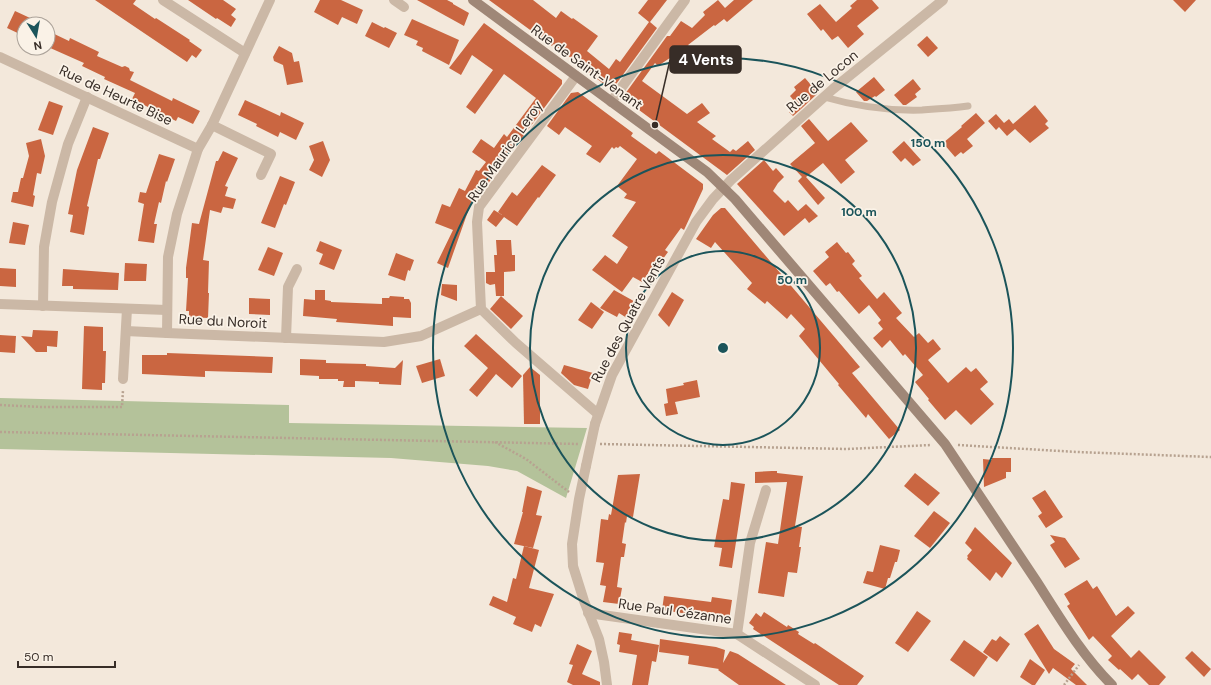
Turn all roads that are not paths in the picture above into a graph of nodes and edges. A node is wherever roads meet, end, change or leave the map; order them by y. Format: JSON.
{"nodes":[{"id":1,"x":163,"y":0,"type":"edge"},
{"id":2,"x":270,"y":0,"type":"edge"},
{"id":3,"x":394,"y":0,"type":"edge"},
{"id":4,"x":473,"y":0,"type":"edge"},
{"id":5,"x":685,"y":0,"type":"edge"},
{"id":6,"x":943,"y":0,"type":"edge"},
{"id":7,"x":404,"y":7,"type":"dead end"},
{"id":8,"x":245,"y":53,"type":"junction"},
{"id":9,"x":0,"y":57,"type":"edge"},
{"id":10,"x":576,"y":76,"type":"junction"},
{"id":11,"x":87,"y":97,"type":"junction"},
{"id":12,"x":824,"y":97,"type":"junction"},
{"id":13,"x":611,"y":102,"type":"junction"},
{"id":14,"x":968,"y":106,"type":"dead end"},
{"id":15,"x":212,"y":126,"type":"junction"},
{"id":16,"x":198,"y":149,"type":"junction"},
{"id":17,"x":261,"y":175,"type":"dead end"},
{"id":18,"x":724,"y":188,"type":"junction"},
{"id":19,"x":297,"y":270,"type":"dead end"},
{"id":20,"x":0,"y":304,"type":"edge"},
{"id":21,"x":43,"y":306,"type":"junction"},
{"id":22,"x":127,"y":309,"type":"junction"},
{"id":23,"x":167,"y":310,"type":"junction"},
{"id":24,"x":481,"y":310,"type":"junction"},
{"id":25,"x":126,"y":332,"type":"junction"},
{"id":26,"x":167,"y":333,"type":"junction"},
{"id":27,"x":286,"y":338,"type":"junction"},
{"id":28,"x":123,"y":380,"type":"road end"},
{"id":29,"x":598,"y":414,"type":"junction"},
{"id":30,"x":766,"y":490,"type":"dead end"},
{"id":31,"x":588,"y":613,"type":"junction"},
{"id":32,"x":737,"y":634,"type":"junction"},
{"id":33,"x":607,"y":685,"type":"edge"},
{"id":34,"x":815,"y":685,"type":"edge"},
{"id":35,"x":1112,"y":685,"type":"edge"}],
"edges":[{"from":1,"to":8,"type":"street"},
{"from":2,"to":8,"type":"street","name":"Rue du Noroit"},
{"from":3,"to":7,"type":"street"},
{"from":4,"to":10,"type":"main road","name":"Rue de Saint-Venant"},
{"from":5,"to":13,"type":"street"},
{"from":6,"to":12,"type":"street","name":"Rue de Locon"},
{"from":8,"to":15,"type":"street","name":"Rue du Noroit"},
{"from":9,"to":11,"type":"street","name":"Rue de Heurte Bise"},
{"from":10,"to":13,"type":"main road","name":"Rue de Saint-Venant"},
{"from":10,"to":24,"type":"street","name":"Rue Maurice Leroy"},
{"from":11,"to":16,"type":"street","name":"Rue de Heurte Bise"},
{"from":11,"to":21,"type":"street"},
{"from":12,"to":14,"type":"lane"},
{"from":12,"to":18,"type":"street","name":"Rue de Locon"},
{"from":13,"to":18,"type":"main road","name":"Rue de Saint-Venant"},
{"from":15,"to":16,"type":"street","name":"Rue du Noroit"},
{"from":15,"to":17,"type":"street"},
{"from":16,"to":23,"type":"street","name":"Rue du Noroit"},
{"from":18,"to":29,"type":"street","name":"Rue des Quatre Vents"},
{"from":18,"to":35,"type":"main road","name":"Rue de Saint-Venant"},
{"from":19,"to":27,"type":"street"},
{"from":20,"to":21,"type":"street"},
{"from":21,"to":22,"type":"street"},
{"from":22,"to":23,"type":"street"},
{"from":22,"to":25,"type":"street"},
{"from":23,"to":26,"type":"street","name":"Rue du Noroit"},
{"from":24,"to":27,"type":"street","name":"Rue du Noroit"},
{"from":24,"to":29,"type":"street"},
{"from":25,"to":26,"type":"street"},
{"from":25,"to":28,"type":"street"},
{"from":26,"to":27,"type":"street","name":"Rue du Noroit"},
{"from":29,"to":31,"type":"street","name":"Rue des Quatre Vents","bridge":true},
{"from":30,"to":32,"type":"street"},
{"from":31,"to":32,"type":"street","name":"Rue Paul Cézanne"},
{"from":31,"to":33,"type":"street","name":"Rue des Quatre Vents"},
{"from":32,"to":34,"type":"street","name":"Rue Paul Cézanne"}]}
